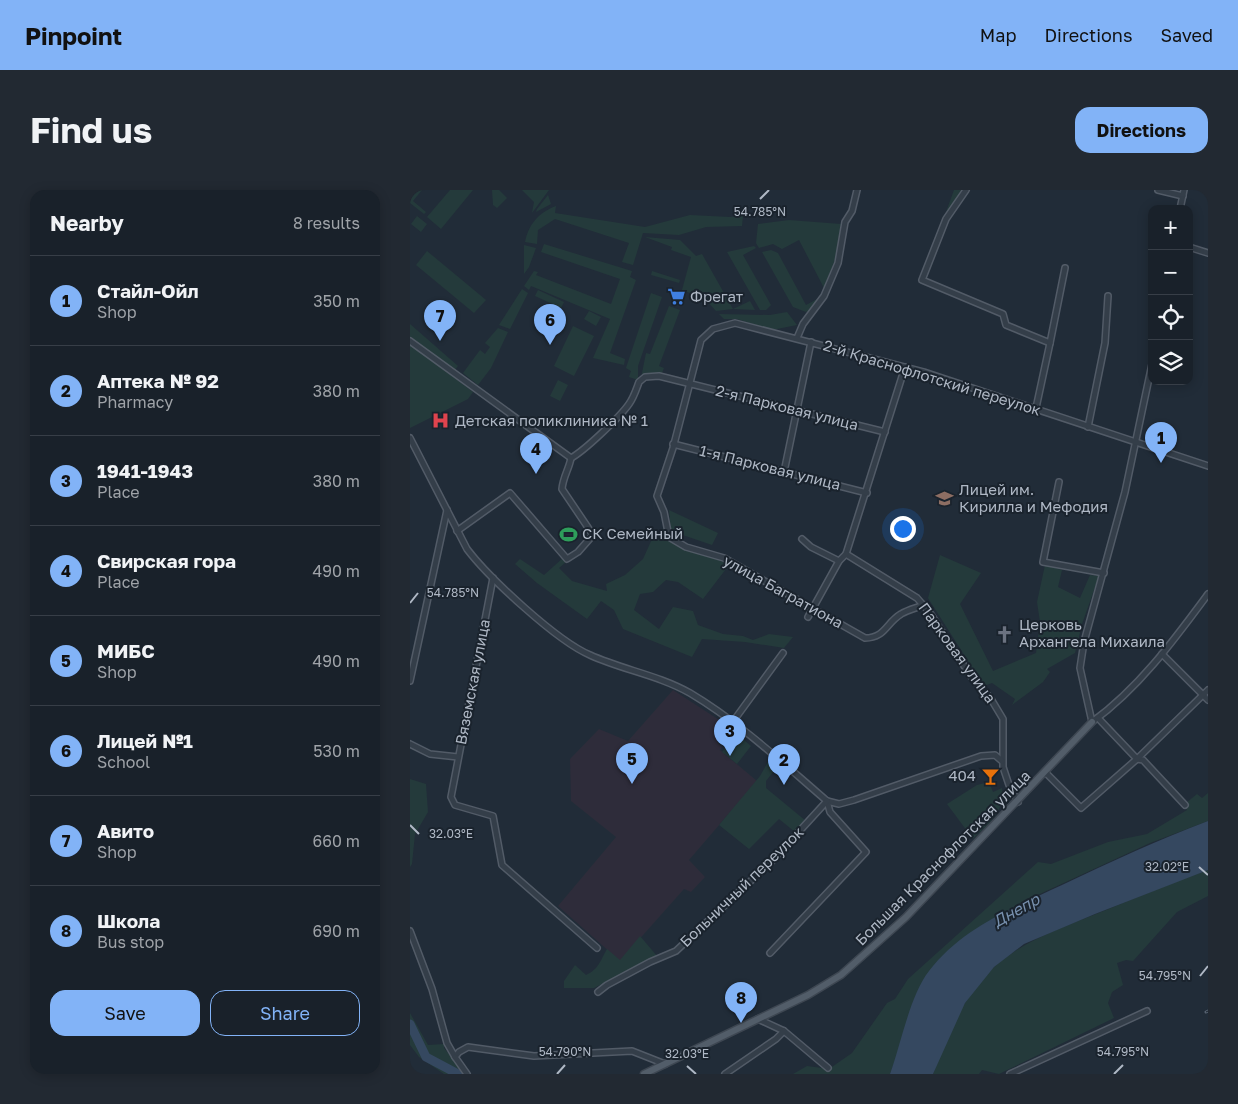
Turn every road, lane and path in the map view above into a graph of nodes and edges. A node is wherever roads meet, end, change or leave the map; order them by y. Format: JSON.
{"nodes":[{"id":1,"x":857,"y":190,"type":"edge"},
{"id":2,"x":966,"y":190,"type":"edge"},
{"id":3,"x":1158,"y":190,"type":"edge"},
{"id":4,"x":1184,"y":190,"type":"edge"},
{"id":5,"x":1183,"y":196,"type":"junction"},
{"id":6,"x":1181,"y":205,"type":"edge"},
{"id":7,"x":1193,"y":248,"type":"edge"},
{"id":8,"x":1208,"y":252,"type":"edge"},
{"id":9,"x":1066,"y":268,"type":"dead end"},
{"id":10,"x":1108,"y":296,"type":"dead end"},
{"id":11,"x":797,"y":338,"type":"junction"},
{"id":12,"x":410,"y":341,"type":"edge"},
{"id":13,"x":811,"y":342,"type":"junction"},
{"id":14,"x":1050,"y":343,"type":"junction"},
{"id":15,"x":905,"y":367,"type":"junction"},
{"id":16,"x":689,"y":384,"type":"junction"},
{"id":17,"x":1148,"y":384,"type":"edge"},
{"id":18,"x":1036,"y":408,"type":"junction"},
{"id":19,"x":797,"y":411,"type":"junction"},
{"id":20,"x":1088,"y":427,"type":"junction"},
{"id":21,"x":885,"y":432,"type":"junction"},
{"id":22,"x":410,"y":438,"type":"edge"},
{"id":23,"x":1136,"y":442,"type":"junction"},
{"id":24,"x":673,"y":444,"type":"junction"},
{"id":25,"x":571,"y":458,"type":"junction"},
{"id":26,"x":1208,"y":466,"type":"edge"},
{"id":27,"x":784,"y":472,"type":"junction"},
{"id":28,"x":1059,"y":482,"type":"dead end"},
{"id":29,"x":867,"y":493,"type":"junction"},
{"id":30,"x":448,"y":510,"type":"junction"},
{"id":31,"x":457,"y":531,"type":"junction"},
{"id":32,"x":802,"y":539,"type":"dead end"},
{"id":33,"x":846,"y":554,"type":"junction"},
{"id":34,"x":840,"y":561,"type":"junction"},
{"id":35,"x":1104,"y":573,"type":"junction"},
{"id":36,"x":493,"y":578,"type":"junction"},
{"id":37,"x":1208,"y":594,"type":"edge"},
{"id":38,"x":924,"y":605,"type":"junction"},
{"id":39,"x":813,"y":609,"type":"junction"},
{"id":40,"x":808,"y":617,"type":"dead end"},
{"id":41,"x":783,"y":653,"type":"dead end"},
{"id":42,"x":1162,"y":654,"type":"junction"},
{"id":43,"x":410,"y":682,"type":"edge"},
{"id":44,"x":1208,"y":690,"type":"edge"},
{"id":45,"x":1203,"y":695,"type":"junction"},
{"id":46,"x":1208,"y":700,"type":"edge"},
{"id":47,"x":1095,"y":720,"type":"junction"},
{"id":48,"x":732,"y":723,"type":"junction"},
{"id":49,"x":410,"y":744,"type":"edge"},
{"id":50,"x":458,"y":756,"type":"junction"},
{"id":51,"x":1137,"y":759,"type":"junction"},
{"id":52,"x":1002,"y":761,"type":"junction"},
{"id":53,"x":1046,"y":772,"type":"junction"},
{"id":54,"x":827,"y":801,"type":"junction"},
{"id":55,"x":1018,"y":802,"type":"junction"},
{"id":56,"x":1186,"y":805,"type":"dead end"},
{"id":57,"x":410,"y":931,"type":"edge"},
{"id":58,"x":597,"y":948,"type":"dead end"},
{"id":59,"x":770,"y":952,"type":"dead end"},
{"id":60,"x":598,"y":992,"type":"dead end"},
{"id":61,"x":1147,"y":1011,"type":"dead end"},
{"id":62,"x":758,"y":1019,"type":"junction"},
{"id":63,"x":784,"y":1031,"type":"junction"},
{"id":64,"x":456,"y":1057,"type":"junction"},
{"id":65,"x":665,"y":1064,"type":"junction"},
{"id":66,"x":828,"y":1068,"type":"dead end"},
{"id":67,"x":467,"y":1074,"type":"edge"},
{"id":68,"x":644,"y":1074,"type":"edge"},
{"id":69,"x":725,"y":1074,"type":"edge"},
{"id":70,"x":1010,"y":1074,"type":"edge"}],
"edges":[{"from":1,"to":11,"type":"street"},
{"from":2,"to":14,"type":"street"},
{"from":3,"to":5,"type":"street"},
{"from":4,"to":5,"type":"street"},
{"from":5,"to":6,"type":"street"},
{"from":7,"to":8,"type":"street"},
{"from":9,"to":14,"type":"street"},
{"from":10,"to":20,"type":"street"},
{"from":11,"to":13,"type":"street","name":"2-й Краснофлотский переулок"},
{"from":11,"to":16,"type":"street","name":"2-й Краснофлотский переулок"},
{"from":12,"to":25,"type":"street"},
{"from":13,"to":15,"type":"street","name":"2-й Краснофлотский переулок"},
{"from":13,"to":19,"type":"street"},
{"from":14,"to":18,"type":"street"},
{"from":15,"to":18,"type":"street","name":"2-й Краснофлотский переулок"},
{"from":15,"to":21,"type":"street"},
{"from":16,"to":19,"type":"street","name":"2-я Парковая улица"},
{"from":16,"to":24,"type":"street","name":"улица Багратиона"},
{"from":16,"to":25,"type":"street"},
{"from":17,"to":23,"type":"street"},
{"from":18,"to":20,"type":"street","name":"2-й Краснофлотский переулок"},
{"from":19,"to":21,"type":"street","name":"2-я Парковая улица"},
{"from":19,"to":27,"type":"street"},
{"from":20,"to":23,"type":"street","name":"2-й Краснофлотский переулок"},
{"from":21,"to":29,"type":"street"},
{"from":22,"to":30,"type":"street"},
{"from":23,"to":26,"type":"street","name":"2-й Краснофлотский переулок"},
{"from":23,"to":35,"type":"street"},
{"from":24,"to":27,"type":"street","name":"1-я Парковая улица"},
{"from":24,"to":39,"type":"street","name":"улица Багратиона"},
{"from":25,"to":31,"type":"street"},
{"from":27,"to":29,"type":"street","name":"1-я Парковая улица"},
{"from":28,"to":35,"type":"street"},
{"from":29,"to":33,"type":"street"},
{"from":30,"to":31,"type":"street"},
{"from":30,"to":43,"type":"street"},
{"from":31,"to":36,"type":"street"},
{"from":32,"to":34,"type":"street"},
{"from":33,"to":34,"type":"street"},
{"from":33,"to":38,"type":"street","name":"Парковая улица"},
{"from":34,"to":39,"type":"street"},
{"from":35,"to":47,"type":"street"},
{"from":36,"to":48,"type":"street"},
{"from":36,"to":50,"type":"street","name":"Вяземская улица"},
{"from":37,"to":42,"type":"street","name":"Большая Краснофлотская улица"},
{"from":38,"to":39,"type":"street","name":"улица Багратиона"},
{"from":38,"to":52,"type":"street","name":"Парковая улица"},
{"from":39,"to":40,"type":"street"},
{"from":41,"to":48,"type":"street"},
{"from":42,"to":45,"type":"street"},
{"from":42,"to":47,"type":"street","name":"Большая Краснофлотская улица"},
{"from":44,"to":45,"type":"street"},
{"from":45,"to":46,"type":"street"},
{"from":45,"to":51,"type":"street"},
{"from":47,"to":51,"type":"street"},
{"from":47,"to":53,"type":"main road","name":"Большая Краснофлотская улица"},
{"from":48,"to":54,"type":"street"},
{"from":49,"to":50,"type":"street","name":"Вяземская улица"},
{"from":50,"to":58,"type":"street","name":"Вяземская улица"},
{"from":51,"to":53,"type":"street"},
{"from":51,"to":56,"type":"street"},
{"from":52,"to":54,"type":"street"},
{"from":52,"to":55,"type":"street","name":"Парковая улица"},
{"from":53,"to":55,"type":"main road","name":"Большая Краснофлотская улица"},
{"from":54,"to":59,"type":"street"},
{"from":54,"to":60,"type":"street","name":"Больничный переулок"},
{"from":55,"to":62,"type":"main road","name":"Большая Краснофлотская улица"},
{"from":57,"to":64,"type":"street"},
{"from":61,"to":70,"type":"street"},
{"from":62,"to":63,"type":"street"},
{"from":62,"to":65,"type":"main road","name":"Большая Краснофлотская улица"},
{"from":63,"to":66,"type":"street"},
{"from":63,"to":69,"type":"street"},
{"from":64,"to":65,"type":"street"},
{"from":64,"to":67,"type":"street"},
{"from":65,"to":68,"type":"main road","name":"Большая Краснофлотская улица"}]}
